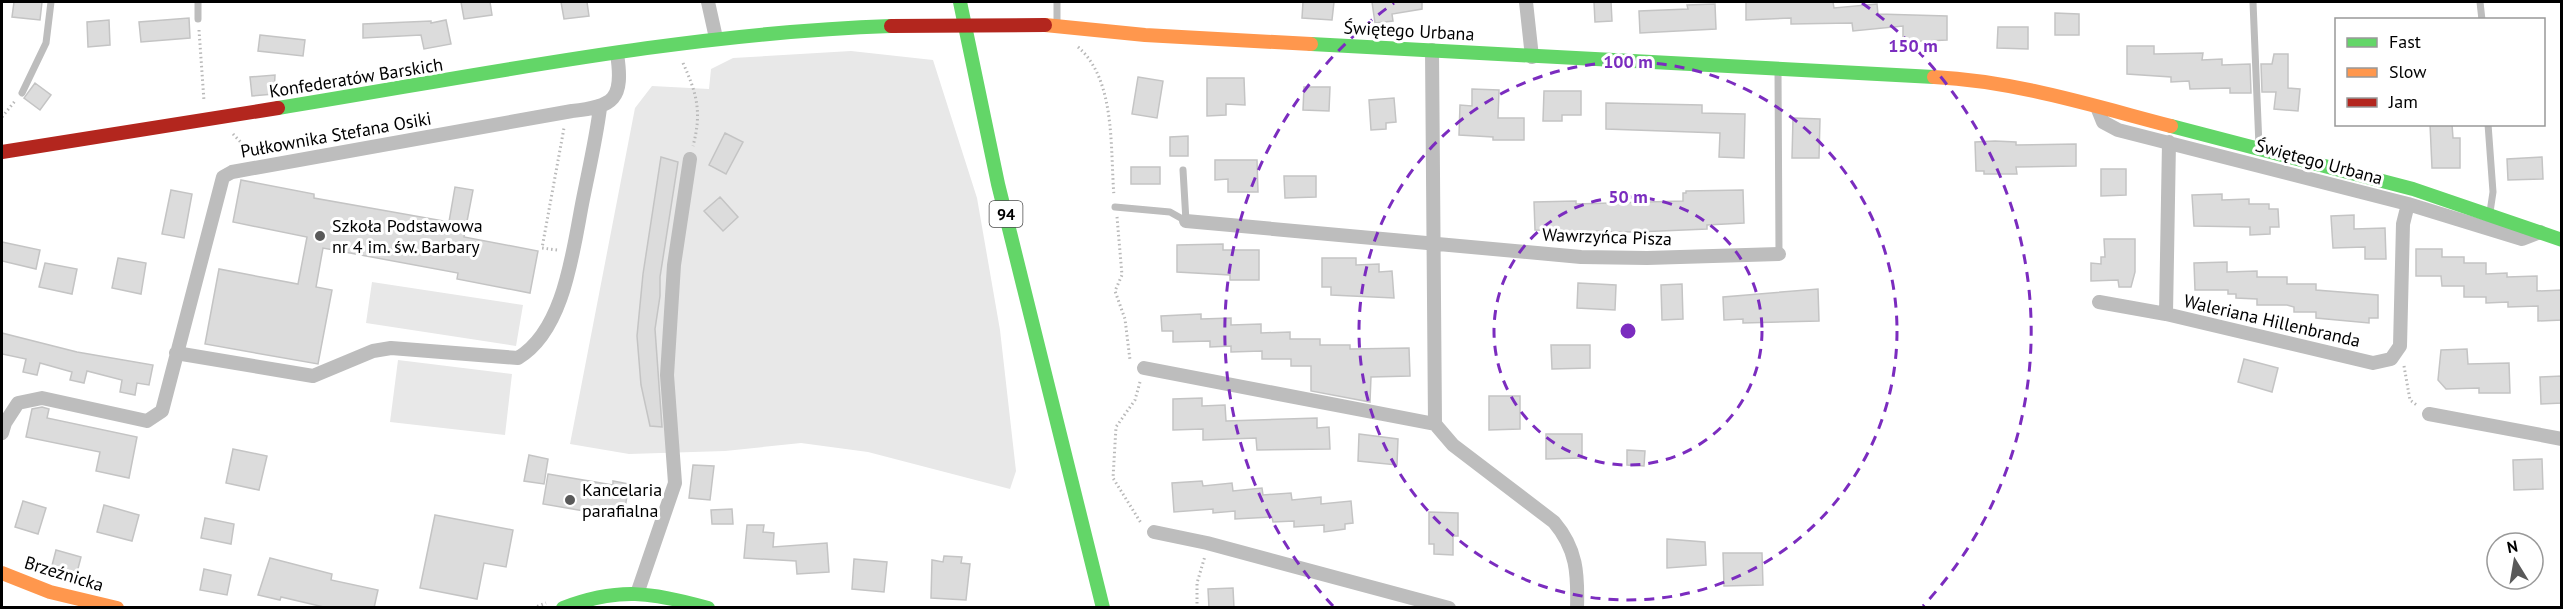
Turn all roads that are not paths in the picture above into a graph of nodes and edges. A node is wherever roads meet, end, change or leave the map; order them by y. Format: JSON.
{"nodes":[{"id":1,"x":51,"y":2,"type":"edge"},
{"id":2,"x":198,"y":2,"type":"edge"},
{"id":3,"x":708,"y":2,"type":"edge"},
{"id":4,"x":960,"y":2,"type":"edge"},
{"id":5,"x":1057,"y":2,"type":"edge"},
{"id":6,"x":1526,"y":2,"type":"edge"},
{"id":7,"x":2253,"y":2,"type":"edge"},
{"id":8,"x":2480,"y":2,"type":"edge"},
{"id":9,"x":2481,"y":18,"type":"edge"},
{"id":10,"x":198,"y":19,"type":"road end"},
{"id":11,"x":1051,"y":26,"type":"junction"},
{"id":12,"x":716,"y":38,"type":"junction"},
{"id":13,"x":1432,"y":50,"type":"junction"},
{"id":14,"x":617,"y":54,"type":"junction"},
{"id":15,"x":1532,"y":57,"type":"junction"},
{"id":16,"x":1778,"y":70,"type":"junction"},
{"id":17,"x":22,"y":93,"type":"road end"},
{"id":18,"x":2097,"y":107,"type":"junction"},
{"id":19,"x":600,"y":108,"type":"junction"},
{"id":20,"x":2488,"y":126,"type":"edge"},
{"id":21,"x":2169,"y":142,"type":"junction"},
{"id":22,"x":2260,"y":150,"type":"junction"},
{"id":23,"x":2,"y":152,"type":"edge"},
{"id":24,"x":690,"y":159,"type":"road end"},
{"id":25,"x":1183,"y":170,"type":"dead end"},
{"id":26,"x":2408,"y":204,"type":"junction"},
{"id":27,"x":1115,"y":207,"type":"road end"},
{"id":28,"x":2489,"y":215,"type":"junction"},
{"id":29,"x":1186,"y":221,"type":"junction"},
{"id":30,"x":2540,"y":232,"type":"junction"},
{"id":31,"x":2562,"y":240,"type":"edge"},
{"id":32,"x":1435,"y":243,"type":"junction"},
{"id":33,"x":1779,"y":254,"type":"joint"},
{"id":34,"x":2099,"y":302,"type":"dead end"},
{"id":35,"x":2166,"y":314,"type":"junction"},
{"id":36,"x":176,"y":353,"type":"junction"},
{"id":37,"x":1144,"y":368,"type":"road end"},
{"id":38,"x":2429,"y":414,"type":"road end"},
{"id":39,"x":1435,"y":424,"type":"junction"},
{"id":40,"x":2,"y":433,"type":"edge"},
{"id":41,"x":2562,"y":439,"type":"edge"},
{"id":42,"x":1154,"y":532,"type":"road end"},
{"id":43,"x":2,"y":573,"type":"edge"},
{"id":44,"x":638,"y":591,"type":"junction"},
{"id":45,"x":117,"y":608,"type":"edge"},
{"id":46,"x":563,"y":608,"type":"edge"},
{"id":47,"x":708,"y":608,"type":"edge"},
{"id":48,"x":1103,"y":608,"type":"edge"},
{"id":49,"x":1449,"y":608,"type":"edge"},
{"id":50,"x":1577,"y":608,"type":"edge"}],
"edges":[{"from":1,"to":17,"type":"lane"},
{"from":2,"to":10,"type":"lane"},
{"from":3,"to":12,"type":"street"},
{"from":4,"to":48,"type":"street","number":"94"},
{"from":5,"to":11,"type":"lane"},
{"from":6,"to":15,"type":"street"},
{"from":7,"to":22,"type":"lane"},
{"from":8,"to":9,"type":"lane"},
{"from":11,"to":12,"type":"street","name":"Świętego Urbana","bridge":true},
{"from":11,"to":13,"type":"street","name":"Świętego Urbana"},
{"from":12,"to":14,"type":"street","name":"Konfederatów Barskich"},
{"from":13,"to":15,"type":"street","name":"Świętego Urbana"},
{"from":13,"to":32,"type":"street"},
{"from":14,"to":19,"type":"street"},
{"from":14,"to":23,"type":"street","name":"Konfederatów Barskich"},
{"from":15,"to":16,"type":"street","name":"Świętego Urbana"},
{"from":16,"to":18,"type":"street","name":"Świętego Urbana"},
{"from":16,"to":33,"type":"lane"},
{"from":18,"to":21,"type":"street","name":"Świętego Urbana"},
{"from":18,"to":22,"type":"street","name":"Świętego Urbana"},
{"from":19,"to":36,"type":"street","name":"Pułkownika Stefana Osiki"},
{"from":19,"to":36,"type":"street"},
{"from":20,"to":28,"type":"lane"},
{"from":21,"to":26,"type":"street","name":"Świętego Urbana"},
{"from":21,"to":35,"type":"street","name":"Waleriana Hillenbranda"},
{"from":22,"to":28,"type":"street","name":"Świętego Urbana"},
{"from":24,"to":44,"type":"street"},
{"from":25,"to":29,"type":"lane"},
{"from":26,"to":30,"type":"street","name":"Świętego Urbana"},
{"from":26,"to":35,"type":"street","name":"Waleriana Hillenbranda"},
{"from":27,"to":29,"type":"lane"},
{"from":28,"to":30,"type":"street","name":"Świętego Urbana"},
{"from":29,"to":32,"type":"street","name":"Wawrzyńca Pisza"},
{"from":30,"to":31,"type":"street","name":"Świętego Urbana"},
{"from":32,"to":33,"type":"street","name":"Wawrzyńca Pisza"},
{"from":32,"to":39,"type":"street"},
{"from":34,"to":35,"type":"street","name":"Waleriana Hillenbranda"},
{"from":36,"to":40,"type":"street","name":"Pułkownika Stefana Osiki"},
{"from":37,"to":39,"type":"street"},
{"from":38,"to":41,"type":"street"},
{"from":39,"to":50,"type":"street"},
{"from":42,"to":49,"type":"street"},
{"from":43,"to":45,"type":"street","name":"Brzeźnicka"},
{"from":44,"to":46,"type":"street"},
{"from":44,"to":47,"type":"street"}]}
